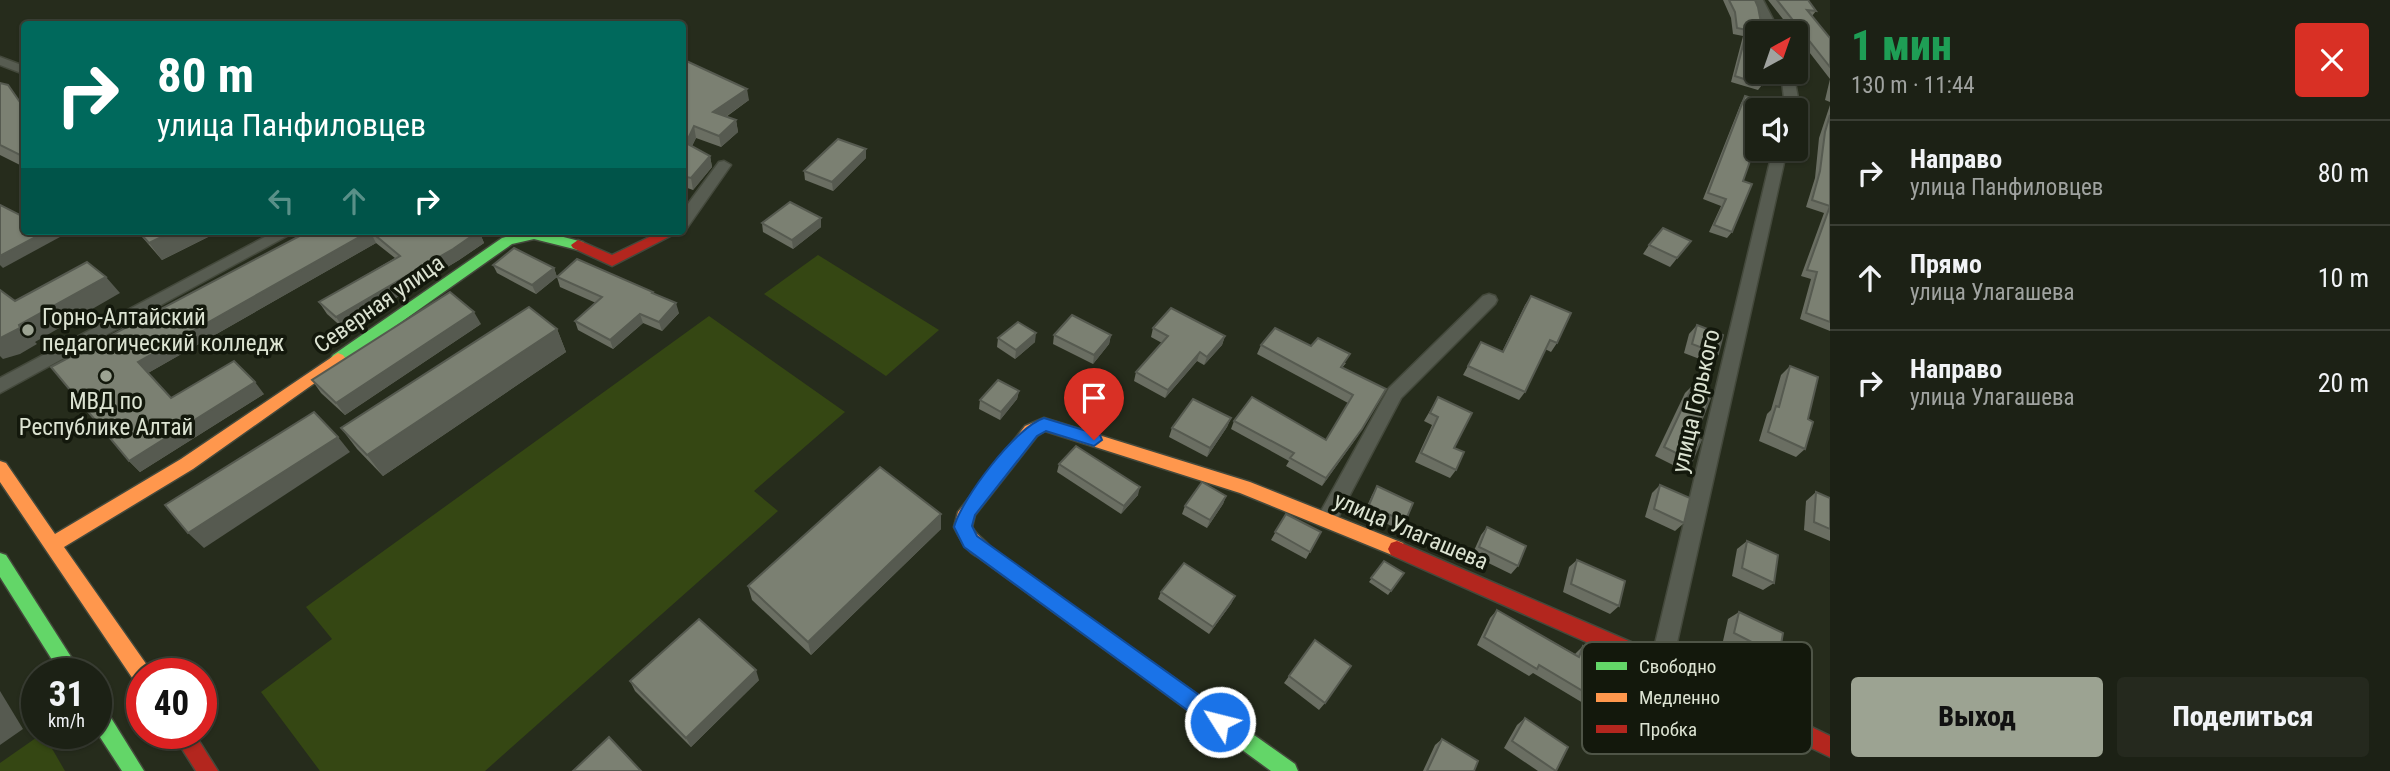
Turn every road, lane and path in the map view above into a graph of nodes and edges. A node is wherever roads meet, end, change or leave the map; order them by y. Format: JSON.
{"nodes":[{"id":1,"x":1757,"y":0,"type":"edge"},
{"id":2,"x":1768,"y":21,"type":"edge"},
{"id":3,"x":0,"y":61,"type":"edge"},
{"id":4,"x":21,"y":69,"type":"edge"},
{"id":5,"x":1777,"y":161,"type":"edge"},
{"id":6,"x":724,"y":165,"type":"dead end"},
{"id":7,"x":686,"y":218,"type":"edge"},
{"id":8,"x":281,"y":235,"type":"edge"},
{"id":9,"x":519,"y":235,"type":"edge"},
{"id":10,"x":549,"y":235,"type":"edge"},
{"id":11,"x":665,"y":235,"type":"edge"},
{"id":12,"x":1489,"y":300,"type":"dead end"},
{"id":13,"x":0,"y":386,"type":"edge"},
{"id":14,"x":0,"y":468,"type":"edge"},
{"id":15,"x":1327,"y":519,"type":"junction"},
{"id":16,"x":52,"y":545,"type":"junction"},
{"id":17,"x":0,"y":561,"type":"edge"},
{"id":18,"x":1608,"y":642,"type":"edge"},
{"id":19,"x":1666,"y":642,"type":"edge"},
{"id":20,"x":62,"y":658,"type":"edge"},
{"id":21,"x":130,"y":658,"type":"edge"},
{"id":22,"x":112,"y":737,"type":"edge"},
{"id":23,"x":1812,"y":738,"type":"edge"},
{"id":24,"x":1830,"y":747,"type":"edge"},
{"id":25,"x":193,"y":749,"type":"edge"},
{"id":26,"x":134,"y":771,"type":"edge"},
{"id":27,"x":208,"y":771,"type":"edge"},
{"id":28,"x":1288,"y":771,"type":"edge"}],
"edges":[{"from":1,"to":2,"type":"street"},
{"from":3,"to":4,"type":"street"},
{"from":5,"to":19,"type":"street","name":"улица Горького"},
{"from":6,"to":7,"type":"street"},
{"from":8,"to":13,"type":"street"},
{"from":9,"to":16,"type":"street","name":"Северная улица"},
{"from":10,"to":11,"type":"street","name":"Северная улица"},
{"from":12,"to":15,"type":"street"},
{"from":14,"to":16,"type":"street"},
{"from":15,"to":18,"type":"street","name":"улица Улагашева"},
{"from":15,"to":28,"type":"street","name":"улица Улагашева"},
{"from":16,"to":21,"type":"street"},
{"from":17,"to":20,"type":"street"},
{"from":22,"to":26,"type":"street"},
{"from":23,"to":24,"type":"street","name":"улица Улагашева"},
{"from":25,"to":27,"type":"street"}]}
